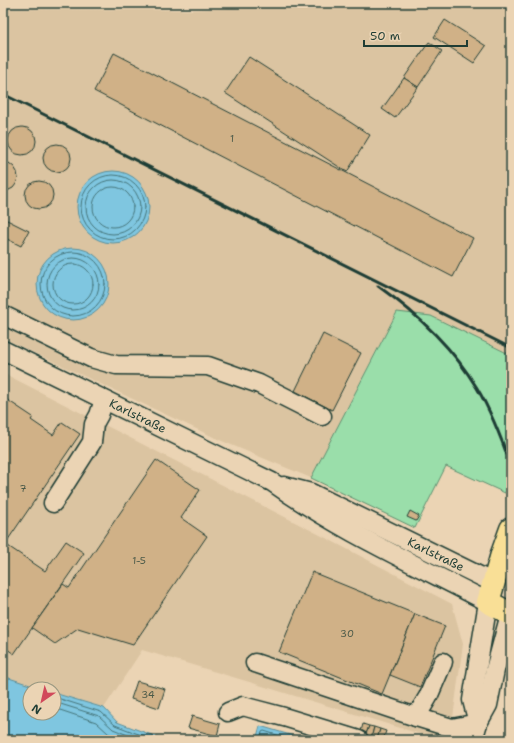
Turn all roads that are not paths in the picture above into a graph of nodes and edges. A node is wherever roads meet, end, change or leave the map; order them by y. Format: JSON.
{"nodes":[{"id":1,"x":3,"y":315,"type":"edge"},
{"id":2,"x":3,"y":350,"type":"edge"},
{"id":3,"x":104,"y":400,"type":"junction"},
{"id":4,"x":322,"y":416,"type":"dead end"},
{"id":5,"x":53,"y":503,"type":"dead end"},
{"id":6,"x":511,"y":529,"type":"edge"},
{"id":7,"x":498,"y":592,"type":"edge"},
{"id":8,"x":511,"y":613,"type":"edge"},
{"id":9,"x":443,"y":662,"type":"dead end"},
{"id":10,"x":256,"y":663,"type":"dead end"},
{"id":11,"x":228,"y":712,"type":"dead end"},
{"id":12,"x":416,"y":717,"type":"junction"},
{"id":13,"x":478,"y":722,"type":"junction"},
{"id":14,"x":359,"y":740,"type":"edge"},
{"id":15,"x":473,"y":740,"type":"edge"}],
"edges":[{"from":1,"to":4,"type":"street"},
{"from":2,"to":3,"type":"street","name":"Karlstraße"},
{"from":3,"to":5,"type":"street"},
{"from":3,"to":7,"type":"street","name":"Karlstraße"},
{"from":6,"to":7,"type":"main road"},
{"from":7,"to":8,"type":"main road"},
{"from":7,"to":13,"type":"street"},
{"from":8,"to":13,"type":"street"},
{"from":9,"to":12,"type":"street"},
{"from":10,"to":12,"type":"street"},
{"from":11,"to":14,"type":"street"},
{"from":12,"to":13,"type":"street"},
{"from":13,"to":15,"type":"street"}]}
